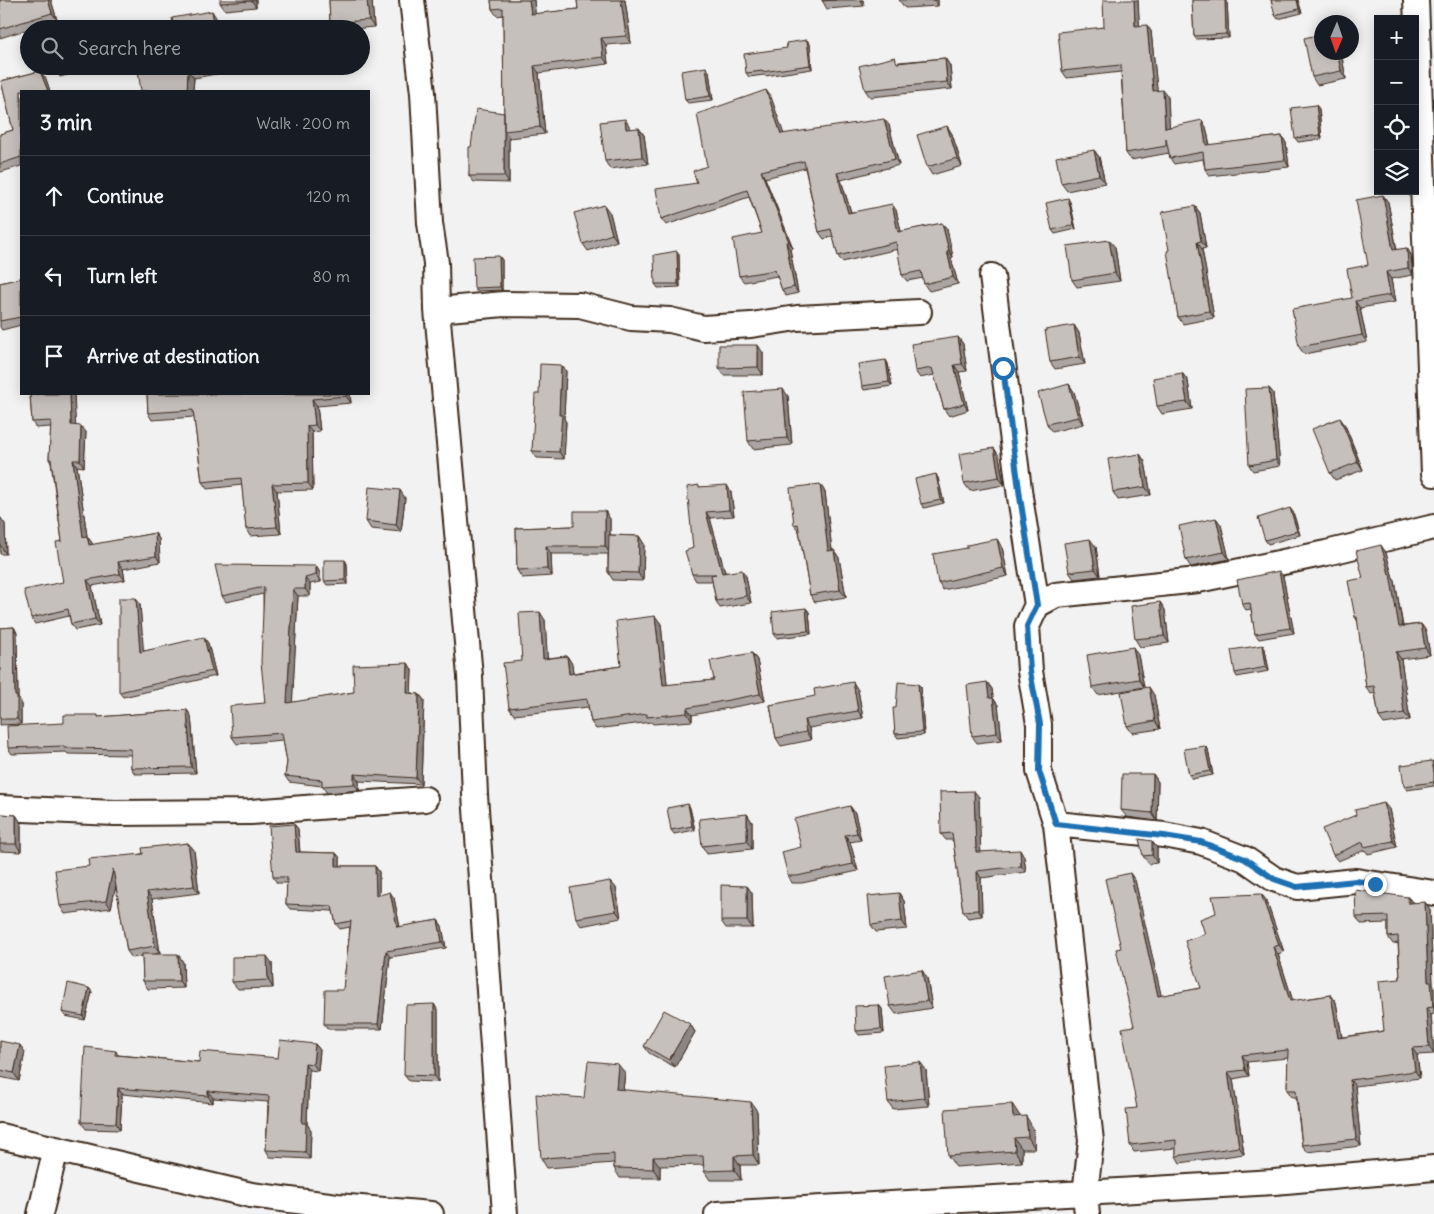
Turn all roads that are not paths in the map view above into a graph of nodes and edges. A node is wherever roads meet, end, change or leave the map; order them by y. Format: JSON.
{"nodes":[{"id":1,"x":412,"y":0,"type":"edge"},
{"id":2,"x":1416,"y":0,"type":"edge"},
{"id":3,"x":1428,"y":136,"type":"edge"},
{"id":4,"x":992,"y":276,"type":"dead end"},
{"id":5,"x":437,"y":310,"type":"junction"},
{"id":6,"x":919,"y":312,"type":"dead end"},
{"id":7,"x":1434,"y":474,"type":"edge"},
{"id":8,"x":1434,"y":526,"type":"edge"},
{"id":9,"x":1037,"y":605,"type":"junction"},
{"id":10,"x":425,"y":799,"type":"dead end"},
{"id":11,"x":0,"y":808,"type":"edge"},
{"id":12,"x":1056,"y":824,"type":"junction"},
{"id":13,"x":1434,"y":894,"type":"edge"},
{"id":14,"x":0,"y":1136,"type":"edge"},
{"id":15,"x":56,"y":1149,"type":"junction"},
{"id":16,"x":1434,"y":1168,"type":"edge"},
{"id":17,"x":1086,"y":1204,"type":"edge"},
{"id":18,"x":40,"y":1214,"type":"edge"},
{"id":19,"x":431,"y":1214,"type":"edge"},
{"id":20,"x":505,"y":1214,"type":"edge"},
{"id":21,"x":718,"y":1214,"type":"edge"}],
"edges":[{"from":1,"to":5,"type":"street"},
{"from":2,"to":3,"type":"street"},
{"from":3,"to":7,"type":"street"},
{"from":4,"to":9,"type":"street"},
{"from":5,"to":6,"type":"street"},
{"from":5,"to":20,"type":"street"},
{"from":8,"to":9,"type":"street"},
{"from":9,"to":12,"type":"street"},
{"from":10,"to":11,"type":"street"},
{"from":12,"to":13,"type":"street"},
{"from":12,"to":17,"type":"street"},
{"from":14,"to":15,"type":"street"},
{"from":15,"to":18,"type":"street"},
{"from":15,"to":19,"type":"street"},
{"from":16,"to":17,"type":"street"},
{"from":17,"to":21,"type":"street"}]}
